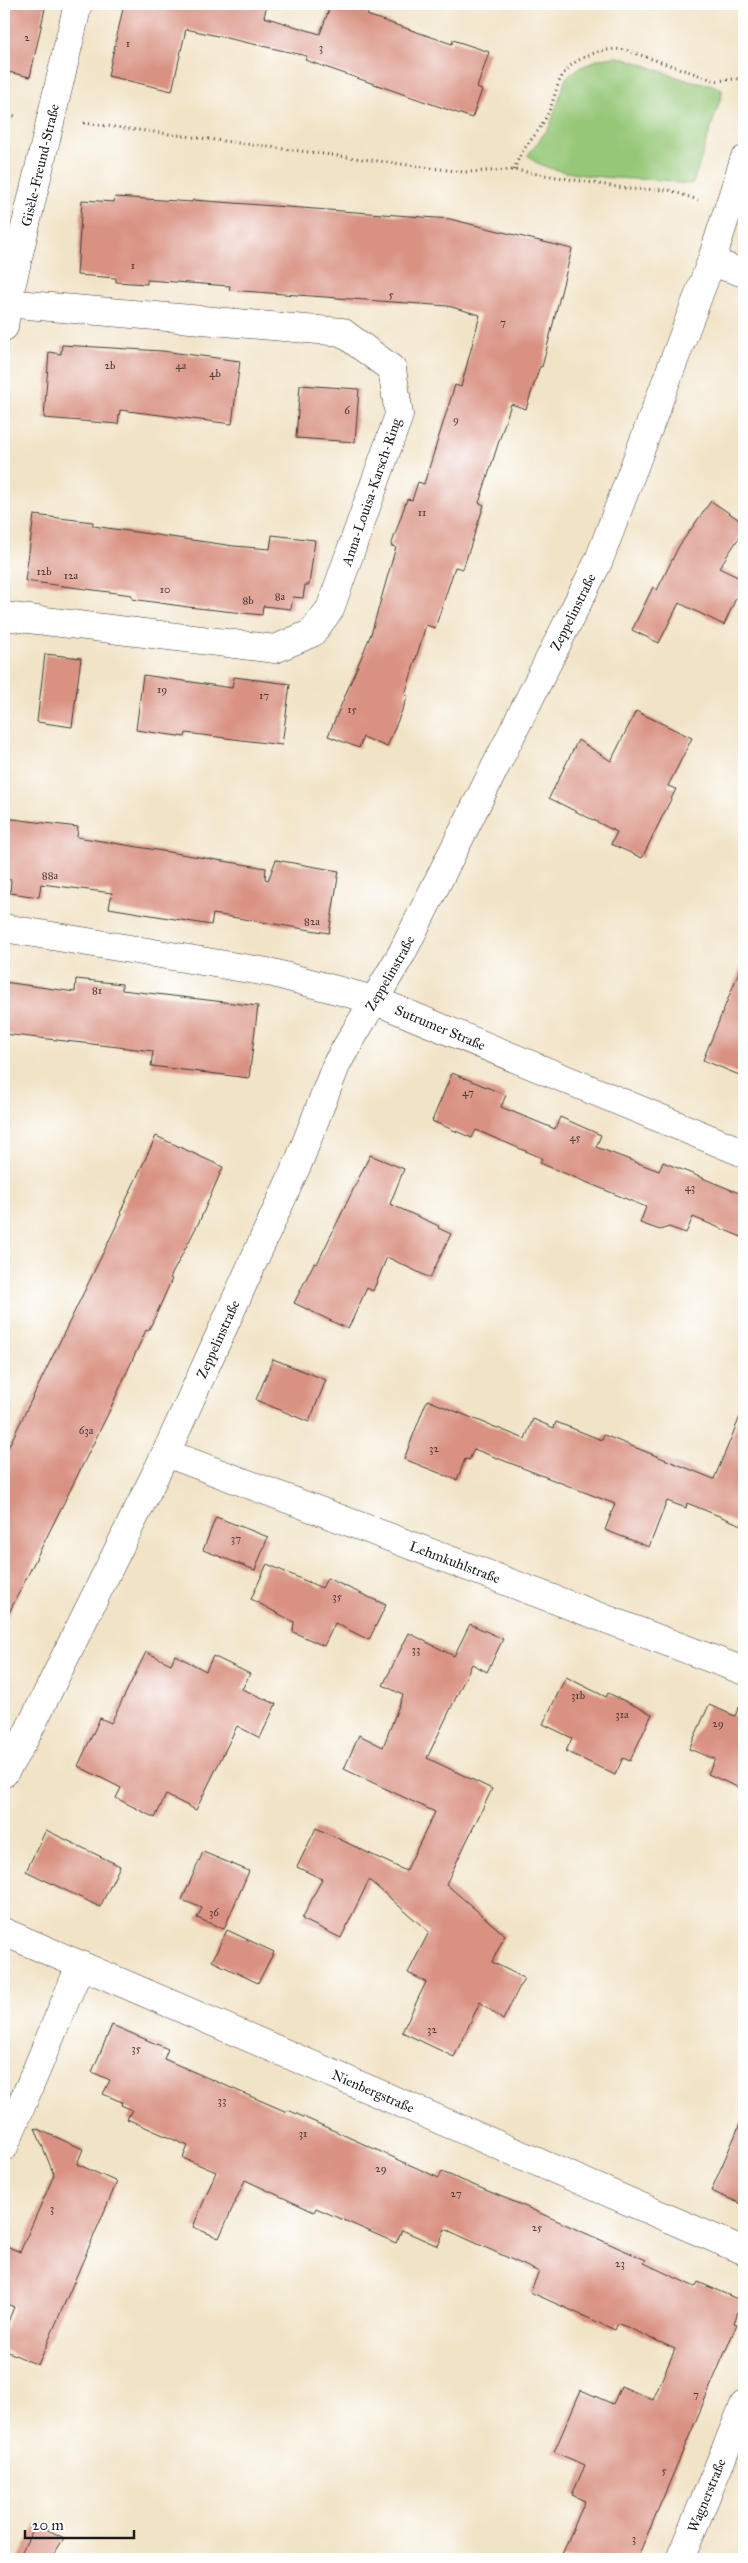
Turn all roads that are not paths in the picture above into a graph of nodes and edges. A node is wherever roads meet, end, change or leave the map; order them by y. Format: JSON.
{"nodes":[{"id":1,"x":78,"y":4,"type":"edge"},
{"id":2,"x":744,"y":160,"type":"edge"},
{"id":3,"x":710,"y":262,"type":"junction"},
{"id":4,"x":744,"y":273,"type":"edge"},
{"id":5,"x":5,"y":311,"type":"edge"},
{"id":6,"x":4,"y":616,"type":"edge"},
{"id":7,"x":4,"y":928,"type":"edge"},
{"id":8,"x":374,"y":1000,"type":"junction"},
{"id":9,"x":744,"y":1153,"type":"edge"},
{"id":10,"x":166,"y":1453,"type":"junction"},
{"id":11,"x":744,"y":1671,"type":"edge"},
{"id":12,"x":4,"y":1773,"type":"edge"},
{"id":13,"x":4,"y":1932,"type":"edge"},
{"id":14,"x":80,"y":1966,"type":"junction"},
{"id":15,"x":4,"y":2147,"type":"edge"},
{"id":16,"x":744,"y":2251,"type":"edge"},
{"id":17,"x":744,"y":2405,"type":"edge"},
{"id":18,"x":680,"y":2559,"type":"edge"}],
"edges":[{"from":1,"to":5,"type":"street","name":"Gisèle-Freund-Straße"},
{"from":2,"to":3,"type":"street","name":"Zeppelinstraße"},
{"from":3,"to":4,"type":"street"},
{"from":3,"to":8,"type":"street","name":"Zeppelinstraße"},
{"from":5,"to":6,"type":"street","name":"Anna-Louisa-Karsch-Ring"},
{"from":7,"to":8,"type":"street","name":"Sutrumer Straße"},
{"from":8,"to":9,"type":"street","name":"Sutrumer Straße"},
{"from":8,"to":10,"type":"street","name":"Zeppelinstraße"},
{"from":10,"to":11,"type":"street","name":"Lehmkuhlstraße"},
{"from":10,"to":12,"type":"street","name":"Zeppelinstraße"},
{"from":13,"to":14,"type":"street","name":"Nienbergstraße"},
{"from":14,"to":15,"type":"street"},
{"from":14,"to":16,"type":"street","name":"Nienbergstraße"},
{"from":17,"to":18,"type":"street","name":"Wagnerstraße"}]}
